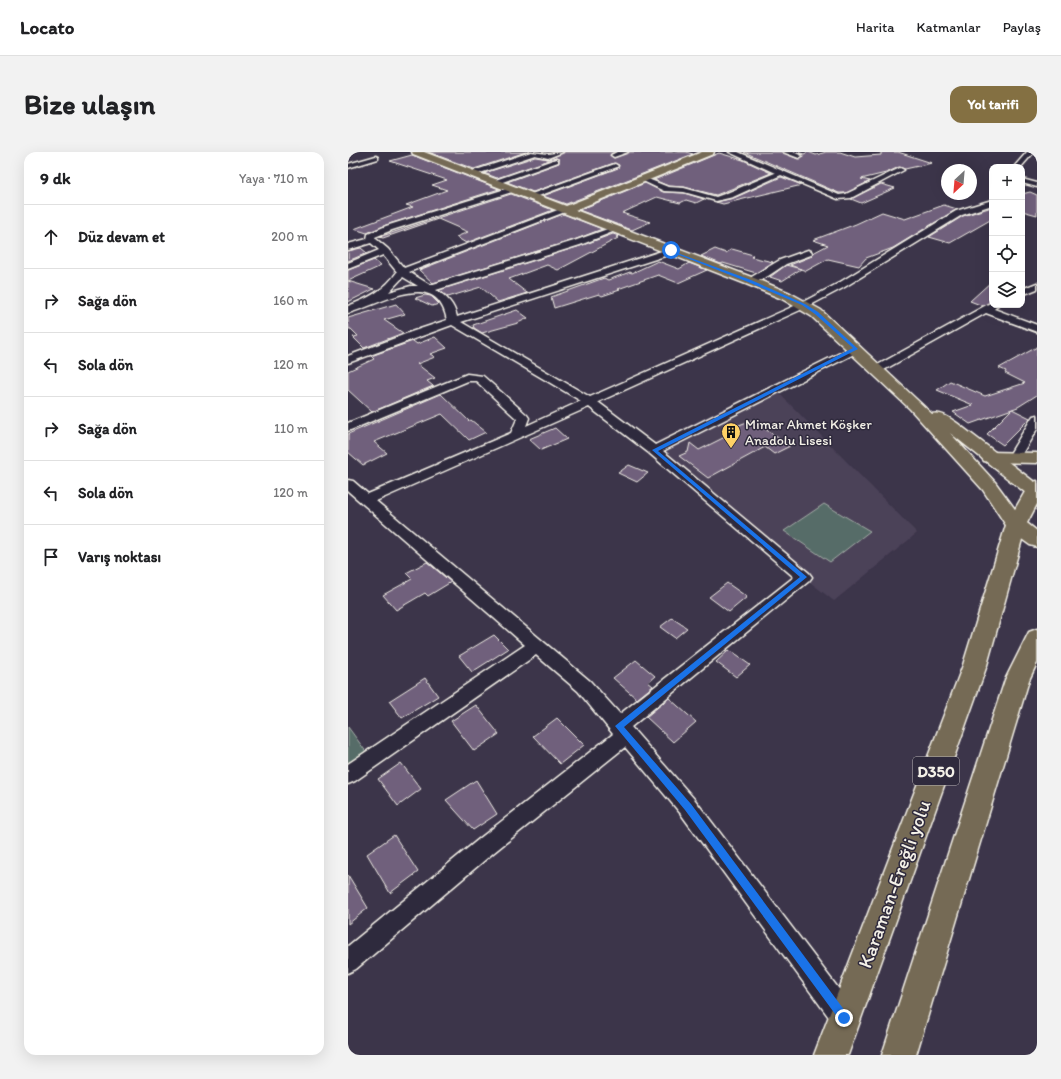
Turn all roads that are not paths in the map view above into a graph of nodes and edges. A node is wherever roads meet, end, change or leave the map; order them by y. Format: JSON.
{"nodes":[{"id":1,"x":417,"y":152,"type":"edge"},
{"id":2,"x":560,"y":152,"type":"edge"},
{"id":3,"x":625,"y":152,"type":"edge"},
{"id":4,"x":710,"y":152,"type":"edge"},
{"id":5,"x":732,"y":152,"type":"edge"},
{"id":6,"x":786,"y":152,"type":"edge"},
{"id":7,"x":1031,"y":152,"type":"edge"},
{"id":8,"x":614,"y":155,"type":"dead end"},
{"id":9,"x":799,"y":156,"type":"dead end"},
{"id":10,"x":376,"y":158,"type":"dead end"},
{"id":11,"x":556,"y":161,"type":"dead end"},
{"id":12,"x":1020,"y":164,"type":"edge"},
{"id":13,"x":348,"y":166,"type":"edge"},
{"id":14,"x":616,"y":166,"type":"dead end"},
{"id":15,"x":900,"y":170,"type":"dead end"},
{"id":16,"x":471,"y":173,"type":"junction"},
{"id":17,"x":780,"y":173,"type":"junction"},
{"id":18,"x":643,"y":179,"type":"junction"},
{"id":19,"x":494,"y":182,"type":"junction"},
{"id":20,"x":1025,"y":182,"type":"edge"},
{"id":21,"x":1037,"y":185,"type":"edge"},
{"id":22,"x":512,"y":189,"type":"junction"},
{"id":23,"x":530,"y":196,"type":"junction"},
{"id":24,"x":989,"y":203,"type":"edge"},
{"id":25,"x":566,"y":210,"type":"junction"},
{"id":26,"x":616,"y":229,"type":"junction"},
{"id":27,"x":372,"y":240,"type":"junction"},
{"id":28,"x":348,"y":247,"type":"edge"},
{"id":29,"x":671,"y":250,"type":"junction"},
{"id":30,"x":385,"y":251,"type":"junction"},
{"id":31,"x":808,"y":253,"type":"dead end"},
{"id":32,"x":348,"y":266,"type":"edge"},
{"id":33,"x":402,"y":272,"type":"junction"},
{"id":34,"x":750,"y":281,"type":"junction"},
{"id":35,"x":1037,"y":286,"type":"edge"},
{"id":36,"x":428,"y":290,"type":"junction"},
{"id":37,"x":1025,"y":291,"type":"edge"},
{"id":38,"x":361,"y":304,"type":"junction"},
{"id":39,"x":804,"y":305,"type":"junction"},
{"id":40,"x":989,"y":307,"type":"edge"},
{"id":41,"x":991,"y":308,"type":"edge"},
{"id":42,"x":348,"y":310,"type":"edge"},
{"id":43,"x":453,"y":322,"type":"junction"},
{"id":44,"x":1037,"y":328,"type":"edge"},
{"id":45,"x":856,"y":349,"type":"junction"},
{"id":46,"x":348,"y":360,"type":"edge"},
{"id":47,"x":878,"y":369,"type":"junction"},
{"id":48,"x":590,"y":402,"type":"junction"},
{"id":49,"x":916,"y":406,"type":"junction"},
{"id":50,"x":1037,"y":419,"type":"edge"},
{"id":51,"x":348,"y":427,"type":"edge"},
{"id":52,"x":516,"y":435,"type":"junction"},
{"id":53,"x":654,"y":450,"type":"junction"},
{"id":54,"x":990,"y":457,"type":"junction"},
{"id":55,"x":1014,"y":457,"type":"junction"},
{"id":56,"x":1037,"y":458,"type":"edge"},
{"id":57,"x":1036,"y":490,"type":"edge"},
{"id":58,"x":354,"y":491,"type":"edge"},
{"id":59,"x":1016,"y":525,"type":"junction"},
{"id":60,"x":1037,"y":540,"type":"edge"},
{"id":61,"x":1037,"y":638,"type":"edge"},
{"id":62,"x":537,"y":646,"type":"junction"},
{"id":63,"x":622,"y":731,"type":"junction"},
{"id":64,"x":348,"y":775,"type":"edge"},
{"id":65,"x":348,"y":961,"type":"edge"},
{"id":66,"x":844,"y":1018,"type":"junction"},
{"id":67,"x":831,"y":1055,"type":"edge"},
{"id":68,"x":899,"y":1055,"type":"edge"}],
"edges":[{"from":1,"to":16,"type":"main road"},
{"from":2,"to":16,"type":"street"},
{"from":3,"to":8,"type":"street"},
{"from":4,"to":18,"type":"main road"},
{"from":5,"to":17,"type":"street"},
{"from":6,"to":9,"type":"street"},
{"from":7,"to":12,"type":"street"},
{"from":10,"to":13,"type":"street"},
{"from":11,"to":19,"type":"street"},
{"from":14,"to":23,"type":"street"},
{"from":15,"to":17,"type":"street"},
{"from":16,"to":19,"type":"main road"},
{"from":17,"to":18,"type":"street"},
{"from":18,"to":25,"type":"main road"},
{"from":19,"to":22,"type":"main road"},
{"from":20,"to":21,"type":"street"},
{"from":22,"to":23,"type":"main road"},
{"from":22,"to":27,"type":"street"},
{"from":23,"to":25,"type":"main road"},
{"from":24,"to":39,"type":"street"},
{"from":25,"to":26,"type":"main road"},
{"from":25,"to":33,"type":"street"},
{"from":26,"to":29,"type":"main road"},
{"from":26,"to":36,"type":"street"},
{"from":27,"to":28,"type":"street"},
{"from":27,"to":30,"type":"street"},
{"from":29,"to":34,"type":"main road"},
{"from":29,"to":43,"type":"street"},
{"from":30,"to":32,"type":"street"},
{"from":30,"to":33,"type":"street"},
{"from":31,"to":34,"type":"street"},
{"from":33,"to":36,"type":"street"},
{"from":33,"to":38,"type":"street"},
{"from":34,"to":39,"type":"main road"},
{"from":35,"to":37,"type":"street"},
{"from":36,"to":38,"type":"street"},
{"from":36,"to":43,"type":"street"},
{"from":38,"to":42,"type":"street"},
{"from":39,"to":45,"type":"main road"},
{"from":39,"to":48,"type":"street"},
{"from":40,"to":47,"type":"street"},
{"from":41,"to":44,"type":"street"},
{"from":43,"to":46,"type":"street"},
{"from":43,"to":48,"type":"street"},
{"from":45,"to":47,"type":"main road"},
{"from":45,"to":53,"type":"street"},
{"from":47,"to":49,"type":"main road"},
{"from":48,"to":52,"type":"street"},
{"from":48,"to":53,"type":"street"},
{"from":49,"to":54,"type":"main road"},
{"from":49,"to":59,"type":"main road"},
{"from":50,"to":55,"type":"street"},
{"from":51,"to":52,"type":"street"},
{"from":52,"to":58,"type":"street"},
{"from":53,"to":63,"type":"street"},
{"from":54,"to":55,"type":"highway"},
{"from":54,"to":57,"type":"main road"},
{"from":55,"to":56,"type":"highway"},
{"from":57,"to":59,"type":"highway","name":"Karaman-Ereğli yolu","number":"D350"},
{"from":58,"to":62,"type":"street"},
{"from":59,"to":60,"type":"main road"},
{"from":59,"to":66,"type":"highway","name":"Karaman-Ereğli yolu","number":"D350"},
{"from":61,"to":68,"type":"highway","number":"D350"},
{"from":62,"to":63,"type":"street"},
{"from":62,"to":64,"type":"street"},
{"from":63,"to":65,"type":"street"},
{"from":63,"to":66,"type":"street"},
{"from":66,"to":67,"type":"highway","name":"Karaman-Ereğli yolu","number":"D350"}]}
